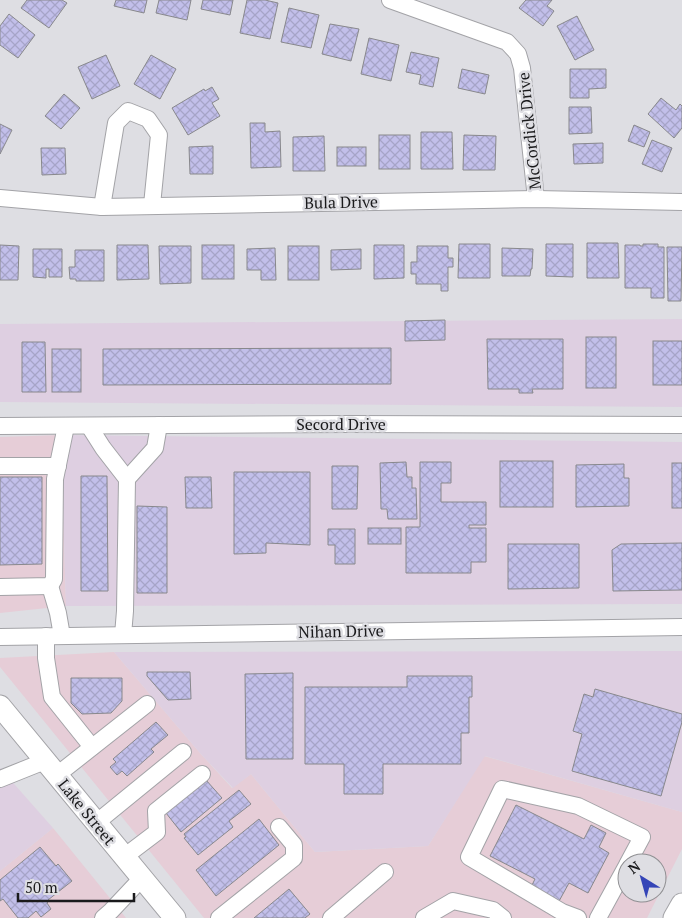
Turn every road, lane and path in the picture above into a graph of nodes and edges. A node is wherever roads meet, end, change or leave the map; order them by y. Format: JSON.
{"nodes":[{"id":1,"x":390,"y":0,"type":"edge"},
{"id":2,"x":0,"y":198,"type":"edge"},
{"id":3,"x":536,"y":199,"type":"junction"},
{"id":4,"x":682,"y":202,"type":"edge"},
{"id":5,"x":152,"y":205,"type":"junction"},
{"id":6,"x":102,"y":207,"type":"junction"},
{"id":7,"x":159,"y":425,"type":"junction"},
{"id":8,"x":682,"y":425,"type":"edge"},
{"id":9,"x":0,"y":426,"type":"edge"},
{"id":10,"x":66,"y":426,"type":"junction"},
{"id":11,"x":89,"y":426,"type":"junction"},
{"id":12,"x":0,"y":466,"type":"edge"},
{"id":13,"x":58,"y":466,"type":"junction"},
{"id":14,"x":128,"y":479,"type":"junction"},
{"id":15,"x":50,"y":586,"type":"junction"},
{"id":16,"x":0,"y":587,"type":"edge"},
{"id":17,"x":682,"y":627,"type":"edge"},
{"id":18,"x":123,"y":635,"type":"junction"},
{"id":19,"x":54,"y":636,"type":"junction"},
{"id":20,"x":0,"y":637,"type":"edge"},
{"id":21,"x":147,"y":704,"type":"dead end"},
{"id":22,"x":0,"y":706,"type":"edge"},
{"id":23,"x":92,"y":747,"type":"junction"},
{"id":24,"x":183,"y":752,"type":"dead end"},
{"id":25,"x":51,"y":768,"type":"junction"},
{"id":26,"x":202,"y":774,"type":"dead end"},
{"id":27,"x":0,"y":779,"type":"edge"},
{"id":28,"x":96,"y":823,"type":"junction"},
{"id":29,"x":279,"y":827,"type":"dead end"},
{"id":30,"x":633,"y":853,"type":"edge"},
{"id":31,"x":124,"y":857,"type":"junction"},
{"id":32,"x":385,"y":872,"type":"dead end"},
{"id":33,"x":142,"y":878,"type":"junction"},
{"id":34,"x":617,"y":883,"type":"edge"},
{"id":35,"x":682,"y":904,"type":"edge"},
{"id":36,"x":103,"y":918,"type":"edge"},
{"id":37,"x":174,"y":918,"type":"edge"},
{"id":38,"x":219,"y":918,"type":"edge"},
{"id":39,"x":331,"y":918,"type":"edge"},
{"id":40,"x":424,"y":918,"type":"edge"},
{"id":41,"x":503,"y":918,"type":"edge"},
{"id":42,"x":578,"y":918,"type":"edge"},
{"id":43,"x":598,"y":918,"type":"edge"},
{"id":44,"x":674,"y":918,"type":"edge"}],
"edges":[{"from":1,"to":3,"type":"street","name":"McCordick Drive"},
{"from":2,"to":6,"type":"street","name":"Bula Drive"},
{"from":3,"to":4,"type":"street","name":"Bula Drive"},
{"from":3,"to":5,"type":"street","name":"Bula Drive"},
{"from":5,"to":6,"type":"street","name":"Bula Drive"},
{"from":5,"to":6,"type":"street"},
{"from":7,"to":8,"type":"street","name":"Secord Drive"},
{"from":7,"to":11,"type":"street","name":"Secord Drive"},
{"from":7,"to":14,"type":"street"},
{"from":9,"to":10,"type":"street","name":"Secord Drive"},
{"from":10,"to":11,"type":"street","name":"Secord Drive"},
{"from":10,"to":13,"type":"street"},
{"from":11,"to":14,"type":"street"},
{"from":12,"to":13,"type":"street"},
{"from":13,"to":15,"type":"street"},
{"from":14,"to":18,"type":"street"},
{"from":15,"to":16,"type":"street"},
{"from":15,"to":19,"type":"street"},
{"from":17,"to":18,"type":"street","name":"Nihan Drive"},
{"from":18,"to":19,"type":"street","name":"Nihan Drive"},
{"from":19,"to":20,"type":"street","name":"Nihan Drive"},
{"from":19,"to":23,"type":"street"},
{"from":21,"to":23,"type":"street"},
{"from":22,"to":25,"type":"main road","name":"Lake Street"},
{"from":23,"to":25,"type":"street"},
{"from":24,"to":28,"type":"street"},
{"from":25,"to":27,"type":"street"},
{"from":25,"to":28,"type":"main road","name":"Lake Street"},
{"from":26,"to":31,"type":"street"},
{"from":28,"to":31,"type":"main road","name":"Lake Street"},
{"from":29,"to":38,"type":"street"},
{"from":30,"to":42,"type":"street"},
{"from":31,"to":33,"type":"main road","name":"Lake Street"},
{"from":32,"to":39,"type":"street"},
{"from":33,"to":36,"type":"street"},
{"from":33,"to":37,"type":"main road","name":"Lake Street"},
{"from":34,"to":43,"type":"street"},
{"from":35,"to":44,"type":"main road"},
{"from":40,"to":41,"type":"street"}]}
